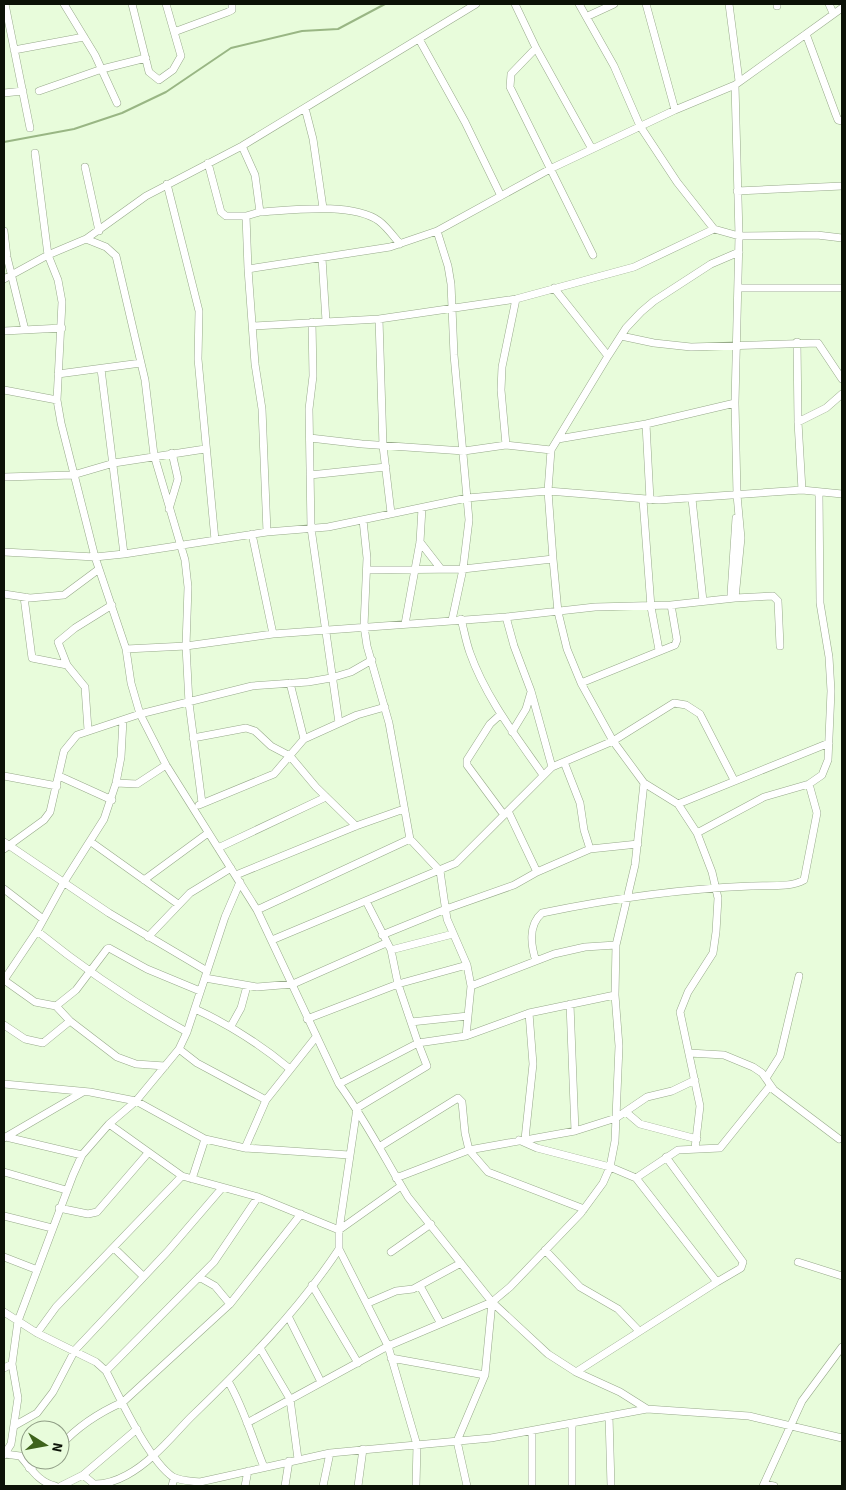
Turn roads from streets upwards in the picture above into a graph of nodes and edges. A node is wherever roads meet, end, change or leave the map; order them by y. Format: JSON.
{"nodes":[{"id":1,"x":5,"y":4,"type":"edge"},
{"id":2,"x":64,"y":4,"type":"edge"},
{"id":3,"x":132,"y":4,"type":"edge"},
{"id":4,"x":166,"y":4,"type":"edge"},
{"id":5,"x":232,"y":4,"type":"edge"},
{"id":6,"x":476,"y":4,"type":"edge"},
{"id":7,"x":515,"y":4,"type":"edge"},
{"id":8,"x":579,"y":4,"type":"edge"},
{"id":9,"x":614,"y":4,"type":"edge"},
{"id":10,"x":646,"y":4,"type":"edge"},
{"id":11,"x":729,"y":4,"type":"edge"},
{"id":12,"x":829,"y":4,"type":"edge"},
{"id":13,"x":842,"y":8,"type":"edge"},
{"id":14,"x":833,"y":13,"type":"junction"},
{"id":15,"x":588,"y":16,"type":"junction"},
{"id":16,"x":7,"y":32,"type":"edge"},
{"id":17,"x":174,"y":32,"type":"junction"},
{"id":18,"x":806,"y":34,"type":"junction"},
{"id":19,"x":84,"y":37,"type":"junction"},
{"id":20,"x":420,"y":39,"type":"junction"},
{"id":21,"x":536,"y":48,"type":"junction"},
{"id":22,"x":14,"y":50,"type":"junction"},
{"id":23,"x":146,"y":58,"type":"junction"},
{"id":24,"x":102,"y":69,"type":"junction"},
{"id":25,"x":737,"y":83,"type":"junction"},
{"id":26,"x":23,"y":91,"type":"junction"},
{"id":27,"x":39,"y":91,"type":"dead end"},
{"id":28,"x":4,"y":93,"type":"edge"},
{"id":29,"x":117,"y":103,"type":"dead end"},
{"id":30,"x":305,"y":108,"type":"junction"},
{"id":31,"x":675,"y":110,"type":"junction"},
{"id":32,"x":842,"y":121,"type":"edge"},
{"id":33,"x":640,"y":126,"type":"junction"},
{"id":34,"x":30,"y":128,"type":"dead end"},
{"id":35,"x":242,"y":146,"type":"junction"},
{"id":36,"x":592,"y":149,"type":"junction"},
{"id":37,"x":35,"y":153,"type":"dead end"},
{"id":38,"x":208,"y":163,"type":"junction"},
{"id":39,"x":85,"y":168,"type":"dead end"},
{"id":40,"x":552,"y":168,"type":"junction"},
{"id":41,"x":167,"y":184,"type":"junction"},
{"id":42,"x":842,"y":186,"type":"edge"},
{"id":43,"x":737,"y":191,"type":"junction"},
{"id":44,"x":501,"y":196,"type":"junction"},
{"id":45,"x":323,"y":208,"type":"junction"},
{"id":46,"x":260,"y":212,"type":"junction"},
{"id":47,"x":246,"y":216,"type":"junction"},
{"id":48,"x":714,"y":229,"type":"junction"},
{"id":49,"x":99,"y":230,"type":"junction"},
{"id":50,"x":4,"y":231,"type":"edge"},
{"id":51,"x":437,"y":231,"type":"junction"},
{"id":52,"x":739,"y":236,"type":"junction"},
{"id":53,"x":842,"y":238,"type":"edge"},
{"id":54,"x":86,"y":239,"type":"junction"},
{"id":55,"x":400,"y":244,"type":"junction"},
{"id":56,"x":739,"y":252,"type":"junction"},
{"id":57,"x":48,"y":255,"type":"junction"},
{"id":58,"x":593,"y":256,"type":"dead end"},
{"id":59,"x":322,"y":258,"type":"junction"},
{"id":60,"x":248,"y":270,"type":"junction"},
{"id":61,"x":13,"y":276,"type":"junction"},
{"id":62,"x":4,"y":279,"type":"edge"},
{"id":63,"x":554,"y":288,"type":"junction"},
{"id":64,"x":739,"y":288,"type":"junction"},
{"id":65,"x":842,"y":288,"type":"edge"},
{"id":66,"x":516,"y":300,"type":"junction"},
{"id":67,"x":452,"y":307,"type":"junction"},
{"id":68,"x":379,"y":319,"type":"junction"},
{"id":69,"x":326,"y":321,"type":"junction"},
{"id":70,"x":312,"y":322,"type":"junction"},
{"id":71,"x":254,"y":326,"type":"junction"},
{"id":72,"x":62,"y":328,"type":"junction"},
{"id":73,"x":25,"y":330,"type":"junction"},
{"id":74,"x":4,"y":331,"type":"edge"},
{"id":75,"x":621,"y":336,"type":"junction"},
{"id":76,"x":797,"y":342,"type":"junction"},
{"id":77,"x":736,"y":344,"type":"junction"},
{"id":78,"x":608,"y":356,"type":"junction"},
{"id":79,"x":141,"y":363,"type":"junction"},
{"id":80,"x":102,"y":369,"type":"junction"},
{"id":81,"x":58,"y":374,"type":"junction"},
{"id":82,"x":842,"y":379,"type":"edge"},
{"id":83,"x":4,"y":390,"type":"edge"},
{"id":84,"x":842,"y":394,"type":"edge"},
{"id":85,"x":57,"y":400,"type":"junction"},
{"id":86,"x":734,"y":404,"type":"junction"},
{"id":87,"x":798,"y":422,"type":"junction"},
{"id":88,"x":646,"y":424,"type":"junction"},
{"id":89,"x":310,"y":438,"type":"junction"},
{"id":90,"x":558,"y":439,"type":"junction"},
{"id":91,"x":383,"y":446,"type":"junction"},
{"id":92,"x":506,"y":446,"type":"junction"},
{"id":93,"x":205,"y":449,"type":"junction"},
{"id":94,"x":551,"y":450,"type":"junction"},
{"id":95,"x":464,"y":451,"type":"junction"},
{"id":96,"x":172,"y":453,"type":"junction"},
{"id":97,"x":154,"y":456,"type":"junction"},
{"id":98,"x":114,"y":463,"type":"junction"},
{"id":99,"x":386,"y":467,"type":"junction"},
{"id":100,"x":73,"y":475,"type":"junction"},
{"id":101,"x":310,"y":475,"type":"junction"},
{"id":102,"x":4,"y":477,"type":"edge"},
{"id":103,"x":802,"y":490,"type":"junction"},
{"id":104,"x":548,"y":491,"type":"junction"},
{"id":105,"x":819,"y":492,"type":"junction"},
{"id":106,"x":842,"y":494,"type":"edge"},
{"id":107,"x":737,"y":495,"type":"junction"},
{"id":108,"x":466,"y":498,"type":"junction"},
{"id":109,"x":692,"y":499,"type":"junction"},
{"id":110,"x":646,"y":500,"type":"junction"},
{"id":111,"x":422,"y":508,"type":"junction"},
{"id":112,"x":169,"y":509,"type":"junction"},
{"id":113,"x":390,"y":513,"type":"junction"},
{"id":114,"x":363,"y":520,"type":"junction"},
{"id":115,"x":311,"y":528,"type":"junction"},
{"id":116,"x":267,"y":532,"type":"junction"},
{"id":117,"x":252,"y":534,"type":"junction"},
{"id":118,"x":215,"y":540,"type":"junction"},
{"id":119,"x":420,"y":542,"type":"junction"},
{"id":120,"x":182,"y":546,"type":"junction"},
{"id":121,"x":4,"y":552,"type":"edge"},
{"id":122,"x":124,"y":554,"type":"junction"},
{"id":123,"x":95,"y":556,"type":"junction"},
{"id":124,"x":553,"y":559,"type":"junction"},
{"id":125,"x":99,"y":569,"type":"junction"},
{"id":126,"x":441,"y":569,"type":"junction"},
{"id":127,"x":463,"y":569,"type":"junction"},
{"id":128,"x":367,"y":570,"type":"junction"},
{"id":129,"x":415,"y":570,"type":"junction"},
{"id":130,"x":4,"y":594,"type":"edge"},
{"id":131,"x":24,"y":597,"type":"junction"},
{"id":132,"x":733,"y":598,"type":"junction"},
{"id":133,"x":704,"y":602,"type":"junction"},
{"id":134,"x":112,"y":605,"type":"junction"},
{"id":135,"x":671,"y":605,"type":"junction"},
{"id":136,"x":651,"y":606,"type":"junction"},
{"id":137,"x":558,"y":612,"type":"junction"},
{"id":138,"x":506,"y":617,"type":"junction"},
{"id":139,"x":461,"y":619,"type":"junction"},
{"id":140,"x":452,"y":620,"type":"junction"},
{"id":141,"x":405,"y":624,"type":"junction"},
{"id":142,"x":364,"y":626,"type":"junction"},
{"id":143,"x":327,"y":630,"type":"junction"},
{"id":144,"x":273,"y":634,"type":"junction"},
{"id":145,"x":186,"y":646,"type":"junction"},
{"id":146,"x":780,"y":646,"type":"dead end"},
{"id":147,"x":126,"y":648,"type":"junction"},
{"id":148,"x":659,"y":650,"type":"junction"},
{"id":149,"x":372,"y":660,"type":"junction"},
{"id":150,"x":67,"y":665,"type":"junction"},
{"id":151,"x":331,"y":678,"type":"junction"},
{"id":152,"x":290,"y":683,"type":"junction"},
{"id":153,"x":581,"y":683,"type":"junction"},
{"id":154,"x":531,"y":691,"type":"junction"},
{"id":155,"x":189,"y":703,"type":"junction"},
{"id":156,"x":385,"y":707,"type":"junction"},
{"id":157,"x":140,"y":714,"type":"junction"},
{"id":158,"x":501,"y":714,"type":"junction"},
{"id":159,"x":123,"y":720,"type":"junction"},
{"id":160,"x":340,"y":723,"type":"junction"},
{"id":161,"x":88,"y":730,"type":"junction"},
{"id":162,"x":512,"y":732,"type":"junction"},
{"id":163,"x":193,"y":738,"type":"junction"},
{"id":164,"x":304,"y":739,"type":"junction"},
{"id":165,"x":613,"y":741,"type":"junction"},
{"id":166,"x":829,"y":743,"type":"junction"},
{"id":167,"x":290,"y":756,"type":"junction"},
{"id":168,"x":564,"y":762,"type":"junction"},
{"id":169,"x":166,"y":765,"type":"junction"},
{"id":170,"x":552,"y":767,"type":"junction"},
{"id":171,"x":543,"y":775,"type":"junction"},
{"id":172,"x":4,"y":776,"type":"edge"},
{"id":173,"x":59,"y":776,"type":"junction"},
{"id":174,"x":734,"y":780,"type":"junction"},
{"id":175,"x":116,"y":783,"type":"junction"},
{"id":176,"x":644,"y":783,"type":"junction"},
{"id":177,"x":810,"y":784,"type":"junction"},
{"id":178,"x":57,"y":786,"type":"junction"},
{"id":179,"x":326,"y":797,"type":"junction"},
{"id":180,"x":112,"y":800,"type":"junction"},
{"id":181,"x":202,"y":803,"type":"junction"},
{"id":182,"x":678,"y":804,"type":"junction"},
{"id":183,"x":192,"y":807,"type":"junction"},
{"id":184,"x":404,"y":810,"type":"junction"},
{"id":185,"x":506,"y":813,"type":"junction"},
{"id":186,"x":356,"y":826,"type":"junction"},
{"id":187,"x":208,"y":833,"type":"junction"},
{"id":188,"x":697,"y":833,"type":"junction"},
{"id":189,"x":410,"y":839,"type":"junction"},
{"id":190,"x":91,"y":842,"type":"junction"},
{"id":191,"x":638,"y":844,"type":"junction"},
{"id":192,"x":5,"y":846,"type":"edge"},
{"id":193,"x":218,"y":848,"type":"junction"},
{"id":194,"x":590,"y":850,"type":"junction"},
{"id":195,"x":440,"y":871,"type":"junction"},
{"id":196,"x":233,"y":872,"type":"junction"},
{"id":197,"x":537,"y":872,"type":"junction"},
{"id":198,"x":144,"y":880,"type":"junction"},
{"id":199,"x":64,"y":882,"type":"junction"},
{"id":200,"x":240,"y":882,"type":"junction"},
{"id":201,"x":716,"y":886,"type":"junction"},
{"id":202,"x":4,"y":889,"type":"edge"},
{"id":203,"x":627,"y":896,"type":"junction"},
{"id":204,"x":366,"y":901,"type":"junction"},
{"id":205,"x":178,"y":904,"type":"junction"},
{"id":206,"x":446,"y":909,"type":"junction"},
{"id":207,"x":257,"y":910,"type":"junction"},
{"id":208,"x":43,"y":919,"type":"junction"},
{"id":209,"x":37,"y":931,"type":"junction"},
{"id":210,"x":453,"y":934,"type":"junction"},
{"id":211,"x":382,"y":935,"type":"junction"},
{"id":212,"x":148,"y":937,"type":"junction"},
{"id":213,"x":272,"y":940,"type":"junction"},
{"id":214,"x":386,"y":943,"type":"junction"},
{"id":215,"x":616,"y":945,"type":"junction"},
{"id":216,"x":391,"y":950,"type":"junction"},
{"id":217,"x":536,"y":961,"type":"junction"},
{"id":218,"x":467,"y":965,"type":"junction"},
{"id":219,"x":90,"y":971,"type":"junction"},
{"id":220,"x":206,"y":975,"type":"junction"},
{"id":221,"x":798,"y":976,"type":"dead end"},
{"id":222,"x":4,"y":980,"type":"edge"},
{"id":223,"x":293,"y":984,"type":"junction"},
{"id":224,"x":398,"y":984,"type":"junction"},
{"id":225,"x":247,"y":986,"type":"junction"},
{"id":226,"x":471,"y":986,"type":"junction"},
{"id":227,"x":200,"y":991,"type":"junction"},
{"id":228,"x":615,"y":995,"type":"junction"},
{"id":229,"x":570,"y":1004,"type":"junction"},
{"id":230,"x":56,"y":1006,"type":"junction"},
{"id":231,"x":195,"y":1009,"type":"junction"},
{"id":232,"x":529,"y":1013,"type":"junction"},
{"id":233,"x":468,"y":1016,"type":"junction"},
{"id":234,"x":307,"y":1019,"type":"junction"},
{"id":235,"x":70,"y":1021,"type":"junction"},
{"id":236,"x":412,"y":1022,"type":"junction"},
{"id":237,"x":4,"y":1025,"type":"edge"},
{"id":238,"x":231,"y":1026,"type":"junction"},
{"id":239,"x":187,"y":1032,"type":"junction"},
{"id":240,"x":466,"y":1036,"type":"junction"},
{"id":241,"x":316,"y":1037,"type":"junction"},
{"id":242,"x":418,"y":1043,"type":"junction"},
{"id":243,"x":178,"y":1049,"type":"junction"},
{"id":244,"x":689,"y":1053,"type":"junction"},
{"id":245,"x":165,"y":1066,"type":"junction"},
{"id":246,"x":290,"y":1069,"type":"junction"},
{"id":247,"x":766,"y":1078,"type":"junction"},
{"id":248,"x":695,"y":1080,"type":"junction"},
{"id":249,"x":4,"y":1084,"type":"edge"},
{"id":250,"x":339,"y":1084,"type":"junction"},
{"id":251,"x":770,"y":1086,"type":"junction"},
{"id":252,"x":83,"y":1092,"type":"junction"},
{"id":253,"x":266,"y":1100,"type":"junction"},
{"id":254,"x":136,"y":1101,"type":"junction"},
{"id":255,"x":357,"y":1108,"type":"junction"},
{"id":256,"x":626,"y":1112,"type":"junction"},
{"id":257,"x":616,"y":1118,"type":"junction"},
{"id":258,"x":108,"y":1124,"type":"junction"},
{"id":259,"x":575,"y":1131,"type":"junction"},
{"id":260,"x":5,"y":1137,"type":"edge"},
{"id":261,"x":205,"y":1139,"type":"junction"},
{"id":262,"x":696,"y":1139,"type":"junction"},
{"id":263,"x":522,"y":1140,"type":"junction"},
{"id":264,"x":839,"y":1140,"type":"dead end"},
{"id":265,"x":379,"y":1147,"type":"junction"},
{"id":266,"x":245,"y":1148,"type":"junction"},
{"id":267,"x":695,"y":1148,"type":"junction"},
{"id":268,"x":470,"y":1150,"type":"junction"},
{"id":269,"x":148,"y":1154,"type":"junction"},
{"id":270,"x":82,"y":1155,"type":"junction"},
{"id":271,"x":349,"y":1155,"type":"junction"},
{"id":272,"x":666,"y":1157,"type":"junction"},
{"id":273,"x":610,"y":1167,"type":"junction"},
{"id":274,"x":4,"y":1172,"type":"edge"},
{"id":275,"x":182,"y":1176,"type":"junction"},
{"id":276,"x":396,"y":1178,"type":"junction"},
{"id":277,"x":636,"y":1178,"type":"junction"},
{"id":278,"x":192,"y":1179,"type":"junction"},
{"id":279,"x":401,"y":1186,"type":"junction"},
{"id":280,"x":222,"y":1188,"type":"junction"},
{"id":281,"x":66,"y":1190,"type":"junction"},
{"id":282,"x":258,"y":1197,"type":"junction"},
{"id":283,"x":59,"y":1208,"type":"junction"},
{"id":284,"x":584,"y":1209,"type":"junction"},
{"id":285,"x":301,"y":1214,"type":"junction"},
{"id":286,"x":4,"y":1216,"type":"edge"},
{"id":287,"x":431,"y":1224,"type":"junction"},
{"id":288,"x":52,"y":1228,"type":"junction"},
{"id":289,"x":339,"y":1230,"type":"junction"},
{"id":290,"x":114,"y":1248,"type":"junction"},
{"id":291,"x":339,"y":1249,"type":"junction"},
{"id":292,"x":545,"y":1250,"type":"junction"},
{"id":293,"x":391,"y":1252,"type":"dead end"},
{"id":294,"x":6,"y":1260,"type":"edge"},
{"id":295,"x":798,"y":1262,"type":"dead end"},
{"id":296,"x":461,"y":1263,"type":"junction"},
{"id":297,"x":35,"y":1269,"type":"junction"},
{"id":298,"x":143,"y":1276,"type":"junction"},
{"id":299,"x":842,"y":1276,"type":"edge"},
{"id":300,"x":199,"y":1278,"type":"junction"},
{"id":301,"x":717,"y":1282,"type":"junction"},
{"id":302,"x":312,"y":1285,"type":"junction"},
{"id":303,"x":420,"y":1286,"type":"junction"},
{"id":304,"x":368,"y":1302,"type":"junction"},
{"id":305,"x":492,"y":1302,"type":"junction"},
{"id":306,"x":230,"y":1304,"type":"junction"},
{"id":307,"x":4,"y":1312,"type":"edge"},
{"id":308,"x":288,"y":1316,"type":"junction"},
{"id":309,"x":18,"y":1321,"type":"junction"},
{"id":310,"x":440,"y":1322,"type":"junction"},
{"id":311,"x":639,"y":1331,"type":"junction"},
{"id":312,"x":37,"y":1333,"type":"junction"},
{"id":313,"x":388,"y":1346,"type":"junction"},
{"id":314,"x":842,"y":1347,"type":"edge"},
{"id":315,"x":260,"y":1348,"type":"junction"},
{"id":316,"x":76,"y":1350,"type":"junction"},
{"id":317,"x":391,"y":1358,"type":"junction"},
{"id":318,"x":358,"y":1363,"type":"junction"},
{"id":319,"x":12,"y":1364,"type":"junction"},
{"id":320,"x":4,"y":1368,"type":"edge"},
{"id":321,"x":106,"y":1371,"type":"junction"},
{"id":322,"x":576,"y":1372,"type":"junction"},
{"id":323,"x":485,"y":1374,"type":"junction"},
{"id":324,"x":228,"y":1381,"type":"junction"},
{"id":325,"x":321,"y":1382,"type":"junction"},
{"id":326,"x":290,"y":1399,"type":"junction"},
{"id":327,"x":123,"y":1402,"type":"junction"},
{"id":328,"x":647,"y":1409,"type":"junction"},
{"id":329,"x":609,"y":1416,"type":"junction"},
{"id":330,"x":247,"y":1423,"type":"junction"},
{"id":331,"x":572,"y":1424,"type":"junction"},
{"id":332,"x":14,"y":1426,"type":"junction"},
{"id":333,"x":790,"y":1426,"type":"junction"},
{"id":334,"x":137,"y":1429,"type":"junction"},
{"id":335,"x":532,"y":1431,"type":"junction"},
{"id":336,"x":70,"y":1436,"type":"edge"},
{"id":337,"x":842,"y":1438,"type":"edge"},
{"id":338,"x":457,"y":1441,"type":"junction"},
{"id":339,"x":417,"y":1445,"type":"junction"},
{"id":340,"x":363,"y":1448,"type":"junction"},
{"id":341,"x":330,"y":1453,"type":"junction"},
{"id":342,"x":4,"y":1454,"type":"edge"},
{"id":343,"x":20,"y":1456,"type":"edge"},
{"id":344,"x":154,"y":1456,"type":"junction"},
{"id":345,"x":298,"y":1459,"type":"junction"},
{"id":346,"x":289,"y":1461,"type":"junction"},
{"id":347,"x":264,"y":1467,"type":"junction"},
{"id":348,"x":31,"y":1470,"type":"edge"},
{"id":349,"x":248,"y":1471,"type":"junction"},
{"id":350,"x":83,"y":1475,"type":"junction"},
{"id":351,"x":174,"y":1478,"type":"junction"},
{"id":352,"x":219,"y":1478,"type":"junction"},
{"id":353,"x":763,"y":1485,"type":"edge"},
{"id":354,"x":55,"y":1486,"type":"edge"},
{"id":355,"x":61,"y":1486,"type":"edge"},
{"id":356,"x":172,"y":1486,"type":"edge"},
{"id":357,"x":216,"y":1486,"type":"edge"},
{"id":358,"x":245,"y":1486,"type":"edge"},
{"id":359,"x":284,"y":1486,"type":"edge"},
{"id":360,"x":323,"y":1486,"type":"edge"},
{"id":361,"x":358,"y":1486,"type":"edge"},
{"id":362,"x":416,"y":1486,"type":"edge"},
{"id":363,"x":467,"y":1486,"type":"edge"},
{"id":364,"x":532,"y":1486,"type":"edge"},
{"id":365,"x":572,"y":1486,"type":"edge"},
{"id":366,"x":610,"y":1486,"type":"edge"},
{"id":367,"x":774,"y":1486,"type":"edge"}],
"edges":[{"from":1,"to":16,"type":"street"},
{"from":2,"to":19,"type":"street"},
{"from":3,"to":23,"type":"street"},
{"from":4,"to":17,"type":"street"},
{"from":5,"to":17,"type":"street"},
{"from":6,"to":20,"type":"street"},
{"from":7,"to":21,"type":"street"},
{"from":8,"to":15,"type":"street"},
{"from":9,"to":15,"type":"street"},
{"from":10,"to":31,"type":"street"},
{"from":11,"to":25,"type":"street"},
{"from":12,"to":14,"type":"street"},
{"from":13,"to":14,"type":"street"},
{"from":14,"to":18,"type":"street"},
{"from":15,"to":33,"type":"street"},
{"from":16,"to":22,"type":"street"},
{"from":17,"to":23,"type":"street"},
{"from":18,"to":25,"type":"street"},
{"from":18,"to":32,"type":"street"},
{"from":19,"to":22,"type":"street"},
{"from":19,"to":24,"type":"street"},
{"from":20,"to":30,"type":"street"},
{"from":20,"to":44,"type":"street"},
{"from":21,"to":36,"type":"street"},
{"from":21,"to":40,"type":"street"},
{"from":22,"to":26,"type":"street"},
{"from":23,"to":24,"type":"street"},
{"from":24,"to":27,"type":"street"},
{"from":24,"to":29,"type":"street"},
{"from":25,"to":31,"type":"street"},
{"from":25,"to":43,"type":"street"},
{"from":26,"to":28,"type":"street"},
{"from":26,"to":34,"type":"street"},
{"from":30,"to":35,"type":"street"},
{"from":30,"to":45,"type":"street"},
{"from":31,"to":33,"type":"street"},
{"from":33,"to":36,"type":"street"},
{"from":33,"to":48,"type":"street"},
{"from":35,"to":38,"type":"street"},
{"from":35,"to":46,"type":"street"},
{"from":36,"to":40,"type":"street"},
{"from":37,"to":57,"type":"street"},
{"from":38,"to":41,"type":"street"},
{"from":38,"to":47,"type":"street"},
{"from":39,"to":49,"type":"street"},
{"from":40,"to":44,"type":"street"},
{"from":40,"to":58,"type":"street"},
{"from":41,"to":49,"type":"street"},
{"from":41,"to":93,"type":"street"},
{"from":42,"to":43,"type":"street"},
{"from":43,"to":52,"type":"street"},
{"from":44,"to":51,"type":"street"},
{"from":45,"to":46,"type":"street"},
{"from":45,"to":55,"type":"street"},
{"from":46,"to":47,"type":"street"},
{"from":47,"to":60,"type":"street"},
{"from":48,"to":52,"type":"street"},
{"from":48,"to":63,"type":"street"},
{"from":49,"to":54,"type":"street"},
{"from":50,"to":61,"type":"street"},
{"from":51,"to":55,"type":"street"},
{"from":51,"to":67,"type":"street"},
{"from":52,"to":53,"type":"street"},
{"from":52,"to":56,"type":"street"},
{"from":54,"to":57,"type":"street"},
{"from":54,"to":79,"type":"street"},
{"from":55,"to":59,"type":"street"},
{"from":56,"to":64,"type":"street"},
{"from":56,"to":75,"type":"street"},
{"from":57,"to":61,"type":"street"},
{"from":57,"to":72,"type":"street"},
{"from":59,"to":60,"type":"street"},
{"from":59,"to":69,"type":"street"},
{"from":60,"to":71,"type":"street"},
{"from":61,"to":62,"type":"street"},
{"from":61,"to":73,"type":"street"},
{"from":63,"to":66,"type":"street"},
{"from":63,"to":78,"type":"street"},
{"from":64,"to":65,"type":"street"},
{"from":64,"to":77,"type":"street"},
{"from":66,"to":67,"type":"street"},
{"from":66,"to":92,"type":"street"},
{"from":67,"to":68,"type":"street"},
{"from":67,"to":95,"type":"street"},
{"from":68,"to":69,"type":"street"},
{"from":68,"to":91,"type":"street"},
{"from":69,"to":70,"type":"street"},
{"from":70,"to":71,"type":"street"},
{"from":70,"to":89,"type":"street"},
{"from":71,"to":116,"type":"street"},
{"from":72,"to":73,"type":"street"},
{"from":72,"to":81,"type":"street"},
{"from":73,"to":74,"type":"street"},
{"from":75,"to":77,"type":"street"},
{"from":75,"to":78,"type":"street"},
{"from":76,"to":77,"type":"street"},
{"from":76,"to":82,"type":"street"},
{"from":76,"to":87,"type":"street"},
{"from":77,"to":86,"type":"street"},
{"from":78,"to":90,"type":"street"},
{"from":79,"to":80,"type":"street"},
{"from":79,"to":97,"type":"street"},
{"from":80,"to":81,"type":"street"},
{"from":80,"to":98,"type":"street"},
{"from":81,"to":85,"type":"street"},
{"from":83,"to":85,"type":"street"},
{"from":84,"to":87,"type":"street"},
{"from":85,"to":100,"type":"street"},
{"from":86,"to":88,"type":"street"},
{"from":86,"to":107,"type":"street"},
{"from":87,"to":103,"type":"street"},
{"from":88,"to":90,"type":"street"},
{"from":88,"to":110,"type":"street"},
{"from":89,"to":91,"type":"street"},
{"from":89,"to":101,"type":"street"},
{"from":90,"to":94,"type":"street"},
{"from":91,"to":95,"type":"street"},
{"from":91,"to":99,"type":"street"},
{"from":92,"to":94,"type":"street"},
{"from":92,"to":95,"type":"street"},
{"from":93,"to":96,"type":"street"},
{"from":93,"to":118,"type":"street"},
{"from":94,"to":104,"type":"street"},
{"from":95,"to":108,"type":"street"},
{"from":96,"to":97,"type":"street"},
{"from":96,"to":112,"type":"street"},
{"from":97,"to":98,"type":"street"},
{"from":97,"to":112,"type":"street"},
{"from":98,"to":100,"type":"street"},
{"from":98,"to":122,"type":"street"},
{"from":99,"to":101,"type":"street"},
{"from":99,"to":113,"type":"street"},
{"from":100,"to":102,"type":"street"},
{"from":100,"to":123,"type":"street"},
{"from":101,"to":115,"type":"street"},
{"from":103,"to":105,"type":"street"},
{"from":103,"to":107,"type":"street"},
{"from":104,"to":108,"type":"street"},
{"from":104,"to":110,"type":"street"},
{"from":104,"to":124,"type":"street"},
{"from":105,"to":106,"type":"street"},
{"from":105,"to":166,"type":"street"},
{"from":107,"to":109,"type":"street"},
{"from":107,"to":132,"type":"street"},
{"from":108,"to":111,"type":"street"},
{"from":108,"to":127,"type":"street"},
{"from":109,"to":110,"type":"street"},
{"from":109,"to":133,"type":"street"},
{"from":110,"to":136,"type":"street"},
{"from":111,"to":113,"type":"street"},
{"from":111,"to":119,"type":"street"},
{"from":112,"to":120,"type":"street"},
{"from":113,"to":114,"type":"street"},
{"from":114,"to":115,"type":"street"},
{"from":114,"to":128,"type":"street"},
{"from":115,"to":116,"type":"street"},
{"from":115,"to":143,"type":"street"},
{"from":116,"to":117,"type":"street"},
{"from":117,"to":118,"type":"street"},
{"from":117,"to":144,"type":"street"},
{"from":118,"to":120,"type":"street"},
{"from":119,"to":126,"type":"street"},
{"from":119,"to":129,"type":"street"},
{"from":120,"to":122,"type":"street"},
{"from":120,"to":145,"type":"street"},
{"from":121,"to":123,"type":"street"},
{"from":122,"to":123,"type":"street"},
{"from":123,"to":125,"type":"street"},
{"from":124,"to":127,"type":"street"},
{"from":124,"to":137,"type":"street"},
{"from":125,"to":131,"type":"street"},
{"from":125,"to":134,"type":"street"},
{"from":126,"to":127,"type":"street"},
{"from":126,"to":129,"type":"street"},
{"from":127,"to":140,"type":"street"},
{"from":128,"to":129,"type":"street"},
{"from":128,"to":142,"type":"street"},
{"from":129,"to":141,"type":"street"},
{"from":130,"to":131,"type":"street"},
{"from":131,"to":150,"type":"street"},
{"from":132,"to":133,"type":"street"},
{"from":132,"to":146,"type":"street"},
{"from":133,"to":135,"type":"street"},
{"from":134,"to":147,"type":"street"},
{"from":134,"to":150,"type":"street"},
{"from":135,"to":136,"type":"street"},
{"from":135,"to":148,"type":"street"},
{"from":136,"to":137,"type":"street"},
{"from":136,"to":148,"type":"street"},
{"from":137,"to":138,"type":"street"},
{"from":137,"to":153,"type":"street"},
{"from":138,"to":139,"type":"street"},
{"from":138,"to":154,"type":"street"},
{"from":139,"to":140,"type":"street"},
{"from":139,"to":158,"type":"street"},
{"from":140,"to":141,"type":"street"},
{"from":141,"to":142,"type":"street"},
{"from":142,"to":143,"type":"street"},
{"from":142,"to":149,"type":"street"},
{"from":143,"to":144,"type":"street"},
{"from":143,"to":151,"type":"street"},
{"from":144,"to":145,"type":"street"},
{"from":145,"to":147,"type":"street"},
{"from":145,"to":155,"type":"street"},
{"from":147,"to":157,"type":"street"},
{"from":148,"to":153,"type":"street"},
{"from":149,"to":151,"type":"street"},
{"from":149,"to":156,"type":"street"},
{"from":150,"to":161,"type":"street"},
{"from":151,"to":152,"type":"street"},
{"from":151,"to":160,"type":"street"},
{"from":152,"to":155,"type":"street"},
{"from":152,"to":164,"type":"street"},
{"from":153,"to":165,"type":"street"},
{"from":154,"to":162,"type":"street"},
{"from":154,"to":170,"type":"street"},
{"from":155,"to":157,"type":"street"},
{"from":155,"to":163,"type":"street"},
{"from":156,"to":160,"type":"street"},
{"from":156,"to":184,"type":"street"},
{"from":157,"to":159,"type":"street"},
{"from":157,"to":169,"type":"street"},
{"from":158,"to":162,"type":"street"},
{"from":158,"to":185,"type":"street"},
{"from":159,"to":161,"type":"street"},
{"from":159,"to":175,"type":"street"},
{"from":160,"to":164,"type":"street"},
{"from":161,"to":173,"type":"street"},
{"from":162,"to":171,"type":"street"},
{"from":163,"to":167,"type":"street"},
{"from":163,"to":181,"type":"street"},
{"from":164,"to":167,"type":"street"},
{"from":165,"to":168,"type":"street"},
{"from":165,"to":174,"type":"street"},
{"from":165,"to":176,"type":"street"},
{"from":166,"to":174,"type":"street"},
{"from":166,"to":177,"type":"street"},
{"from":167,"to":179,"type":"street"},
{"from":167,"to":181,"type":"street"},
{"from":168,"to":170,"type":"street"},
{"from":168,"to":194,"type":"street"},
{"from":169,"to":175,"type":"street"},
{"from":169,"to":183,"type":"street"},
{"from":170,"to":171,"type":"street"},
{"from":171,"to":185,"type":"street"},
{"from":172,"to":178,"type":"street"},
{"from":173,"to":178,"type":"street"},
{"from":173,"to":180,"type":"street"},
{"from":174,"to":182,"type":"street"},
{"from":175,"to":180,"type":"street"},
{"from":176,"to":182,"type":"street"},
{"from":176,"to":191,"type":"street"},
{"from":177,"to":188,"type":"street"},
{"from":177,"to":201,"type":"street"},
{"from":178,"to":192,"type":"street"},
{"from":179,"to":186,"type":"street"},
{"from":179,"to":193,"type":"street"},
{"from":180,"to":190,"type":"street"},
{"from":181,"to":183,"type":"street"},
{"from":182,"to":188,"type":"street"},
{"from":183,"to":187,"type":"street"},
{"from":184,"to":186,"type":"street"},
{"from":184,"to":189,"type":"street"},
{"from":185,"to":195,"type":"street"},
{"from":185,"to":197,"type":"street"},
{"from":186,"to":196,"type":"street"},
{"from":187,"to":193,"type":"street"},
{"from":187,"to":198,"type":"street"},
{"from":188,"to":201,"type":"street"},
{"from":189,"to":195,"type":"street"},
{"from":189,"to":207,"type":"street"},
{"from":190,"to":198,"type":"street"},
{"from":190,"to":199,"type":"street"},
{"from":191,"to":194,"type":"street"},
{"from":191,"to":203,"type":"street"},
{"from":192,"to":199,"type":"street"},
{"from":193,"to":196,"type":"street"},
{"from":194,"to":197,"type":"street"},
{"from":195,"to":204,"type":"street"},
{"from":195,"to":206,"type":"street"},
{"from":196,"to":200,"type":"street"},
{"from":196,"to":205,"type":"street"},
{"from":197,"to":206,"type":"street"},
{"from":198,"to":205,"type":"street"},
{"from":199,"to":208,"type":"street"},
{"from":199,"to":212,"type":"street"},
{"from":200,"to":207,"type":"street"},
{"from":200,"to":220,"type":"street"},
{"from":201,"to":203,"type":"street"},
{"from":201,"to":244,"type":"street"},
{"from":202,"to":208,"type":"street"},
{"from":203,"to":215,"type":"street"},
{"from":203,"to":217,"type":"street"},
{"from":204,"to":211,"type":"street"},
{"from":204,"to":213,"type":"street"},
{"from":205,"to":212,"type":"street"},
{"from":206,"to":210,"type":"street"},
{"from":206,"to":211,"type":"street"},
{"from":207,"to":213,"type":"street"},
{"from":208,"to":209,"type":"street"},
{"from":209,"to":219,"type":"street"},
{"from":209,"to":222,"type":"street"},
{"from":210,"to":216,"type":"street"},
{"from":210,"to":218,"type":"street"},
{"from":211,"to":214,"type":"street"},
{"from":212,"to":220,"type":"street"},
{"from":213,"to":223,"type":"street"},
{"from":214,"to":216,"type":"street"},
{"from":214,"to":223,"type":"street"},
{"from":215,"to":217,"type":"street"},
{"from":215,"to":228,"type":"street"},
{"from":216,"to":224,"type":"street"},
{"from":217,"to":226,"type":"street"},
{"from":218,"to":224,"type":"street"},
{"from":218,"to":226,"type":"street"},
{"from":219,"to":227,"type":"street"},
{"from":219,"to":230,"type":"street"},
{"from":219,"to":239,"type":"street"},
{"from":220,"to":225,"type":"street"},
{"from":220,"to":227,"type":"street"},
{"from":221,"to":247,"type":"street"},
{"from":222,"to":230,"type":"street"},
{"from":223,"to":225,"type":"street"},
{"from":223,"to":234,"type":"street"},
{"from":224,"to":234,"type":"street"},
{"from":224,"to":236,"type":"street"},
{"from":225,"to":238,"type":"street"},
{"from":226,"to":233,"type":"street"},
{"from":227,"to":231,"type":"street"},
{"from":228,"to":229,"type":"street"},
{"from":228,"to":257,"type":"street"},
{"from":229,"to":232,"type":"street"},
{"from":229,"to":259,"type":"street"},
{"from":230,"to":235,"type":"street"},
{"from":231,"to":238,"type":"street"},
{"from":231,"to":239,"type":"street"},
{"from":232,"to":240,"type":"street"},
{"from":232,"to":263,"type":"street"},
{"from":233,"to":236,"type":"street"},
{"from":233,"to":240,"type":"street"},
{"from":234,"to":241,"type":"street"},
{"from":235,"to":237,"type":"street"},
{"from":235,"to":245,"type":"street"},
{"from":236,"to":242,"type":"street"},
{"from":238,"to":246,"type":"street"},
{"from":239,"to":243,"type":"street"},
{"from":240,"to":242,"type":"street"},
{"from":241,"to":246,"type":"street"},
{"from":241,"to":250,"type":"street"},
{"from":242,"to":250,"type":"street"},
{"from":242,"to":255,"type":"street"},
{"from":243,"to":245,"type":"street"},
{"from":243,"to":253,"type":"street"},
{"from":244,"to":247,"type":"street"},
{"from":244,"to":248,"type":"street"},
{"from":245,"to":254,"type":"street"},
{"from":246,"to":253,"type":"street"},
{"from":247,"to":251,"type":"street"},
{"from":248,"to":256,"type":"street"},
{"from":248,"to":262,"type":"street"},
{"from":249,"to":252,"type":"street"},
{"from":250,"to":255,"type":"street"},
{"from":251,"to":264,"type":"street"},
{"from":251,"to":267,"type":"street"},
{"from":252,"to":254,"type":"street"},
{"from":252,"to":260,"type":"street"},
{"from":253,"to":266,"type":"street"},
{"from":254,"to":258,"type":"street"},
{"from":254,"to":261,"type":"street"},
{"from":255,"to":265,"type":"street"},
{"from":255,"to":271,"type":"street"},
{"from":256,"to":257,"type":"street"},
{"from":256,"to":262,"type":"street"},
{"from":257,"to":259,"type":"street"},
{"from":257,"to":273,"type":"street"},
{"from":258,"to":269,"type":"street"},
{"from":258,"to":270,"type":"street"},
{"from":259,"to":263,"type":"street"},
{"from":260,"to":270,"type":"street"},
{"from":261,"to":266,"type":"street"},
{"from":261,"to":278,"type":"street"},
{"from":262,"to":267,"type":"street"},
{"from":263,"to":268,"type":"street"},
{"from":263,"to":273,"type":"street"},
{"from":265,"to":268,"type":"street"},
{"from":265,"to":276,"type":"street"},
{"from":266,"to":271,"type":"street"},
{"from":267,"to":272,"type":"street"},
{"from":268,"to":276,"type":"street"},
{"from":268,"to":284,"type":"street"},
{"from":269,"to":275,"type":"street"},
{"from":269,"to":283,"type":"street"},
{"from":270,"to":281,"type":"street"},
{"from":271,"to":289,"type":"street"},
{"from":272,"to":277,"type":"street"},
{"from":272,"to":301,"type":"street"},
{"from":273,"to":277,"type":"street"},
{"from":273,"to":284,"type":"street"},
{"from":274,"to":281,"type":"street"},
{"from":275,"to":278,"type":"street"},
{"from":275,"to":290,"type":"street"},
{"from":276,"to":279,"type":"street"},
{"from":277,"to":301,"type":"street"},
{"from":278,"to":280,"type":"street"},
{"from":279,"to":287,"type":"street"},
{"from":279,"to":289,"type":"street"},
{"from":280,"to":282,"type":"street"},
{"from":280,"to":298,"type":"street"},
{"from":281,"to":283,"type":"street"},
{"from":282,"to":285,"type":"street"},
{"from":282,"to":300,"type":"street"},
{"from":283,"to":288,"type":"street"},
{"from":284,"to":292,"type":"street"},
{"from":285,"to":289,"type":"street"},
{"from":285,"to":306,"type":"street"},
{"from":286,"to":288,"type":"street"},
{"from":287,"to":293,"type":"street"},
{"from":287,"to":296,"type":"street"},
{"from":288,"to":297,"type":"street"},
{"from":289,"to":291,"type":"street"},
{"from":290,"to":298,"type":"street"},
{"from":290,"to":312,"type":"street"},
{"from":291,"to":302,"type":"street"},
{"from":291,"to":304,"type":"street"},
{"from":292,"to":305,"type":"street"},
{"from":292,"to":311,"type":"street"},
{"from":294,"to":297,"type":"street"},
{"from":295,"to":299,"type":"street"},
{"from":296,"to":303,"type":"street"},
{"from":296,"to":305,"type":"street"},
{"from":297,"to":309,"type":"street"},
{"from":298,"to":316,"type":"street"},
{"from":300,"to":306,"type":"street"},
{"from":300,"to":321,"type":"street"},
{"from":301,"to":311,"type":"street"},
{"from":302,"to":308,"type":"street"},
{"from":302,"to":318,"type":"street"},
{"from":303,"to":304,"type":"street"},
{"from":303,"to":310,"type":"street"},
{"from":304,"to":313,"type":"street"},
{"from":305,"to":310,"type":"street"},
{"from":305,"to":322,"type":"street"},
{"from":305,"to":323,"type":"street"},
{"from":306,"to":327,"type":"street"},
{"from":307,"to":309,"type":"street"},
{"from":308,"to":315,"type":"street"},
{"from":308,"to":325,"type":"street"},
{"from":309,"to":312,"type":"street"},
{"from":309,"to":319,"type":"street"},
{"from":310,"to":313,"type":"street"},
{"from":311,"to":322,"type":"street"},
{"from":312,"to":316,"type":"street"},
{"from":313,"to":317,"type":"street"},
{"from":313,"to":318,"type":"street"},
{"from":314,"to":333,"type":"street"},
{"from":315,"to":324,"type":"street"},
{"from":315,"to":326,"type":"street"},
{"from":316,"to":321,"type":"street"},
{"from":316,"to":332,"type":"street"},
{"from":317,"to":323,"type":"street"},
{"from":317,"to":339,"type":"street"},
{"from":318,"to":325,"type":"street"},
{"from":319,"to":320,"type":"street"},
{"from":319,"to":332,"type":"street"},
{"from":321,"to":327,"type":"street"},
{"from":322,"to":328,"type":"street"},
{"from":323,"to":338,"type":"street"},
{"from":324,"to":330,"type":"street"},
{"from":324,"to":344,"type":"street"},
{"from":325,"to":326,"type":"street"},
{"from":326,"to":330,"type":"street"},
{"from":326,"to":345,"type":"street"},
{"from":327,"to":334,"type":"street"},
{"from":327,"to":336,"type":"street"},
{"from":328,"to":329,"type":"street"},
{"from":328,"to":333,"type":"street"},
{"from":329,"to":331,"type":"street"},
{"from":329,"to":366,"type":"street"},
{"from":330,"to":347,"type":"street"},
{"from":331,"to":335,"type":"street"},
{"from":331,"to":365,"type":"street"},
{"from":332,"to":342,"type":"street"},
{"from":333,"to":337,"type":"street"},
{"from":333,"to":353,"type":"street"},
{"from":334,"to":344,"type":"street"},
{"from":334,"to":350,"type":"street"},
{"from":335,"to":338,"type":"street"},
{"from":335,"to":364,"type":"street"},
{"from":338,"to":339,"type":"street"},
{"from":338,"to":363,"type":"street"},
{"from":339,"to":340,"type":"street"},
{"from":339,"to":362,"type":"street"},
{"from":340,"to":341,"type":"street"},
{"from":340,"to":361,"type":"street"},
{"from":341,"to":345,"type":"street"},
{"from":341,"to":360,"type":"street"},
{"from":342,"to":343,"type":"street"},
{"from":344,"to":350,"type":"street"},
{"from":344,"to":351,"type":"street"},
{"from":345,"to":346,"type":"street"},
{"from":346,"to":347,"type":"street"},
{"from":346,"to":359,"type":"street"},
{"from":347,"to":349,"type":"street"},
{"from":348,"to":354,"type":"street"},
{"from":349,"to":352,"type":"street"},
{"from":349,"to":358,"type":"street"},
{"from":350,"to":355,"type":"street"},
{"from":351,"to":352,"type":"street"},
{"from":351,"to":356,"type":"street"},
{"from":352,"to":357,"type":"street"},
{"from":353,"to":367,"type":"street"}]}
